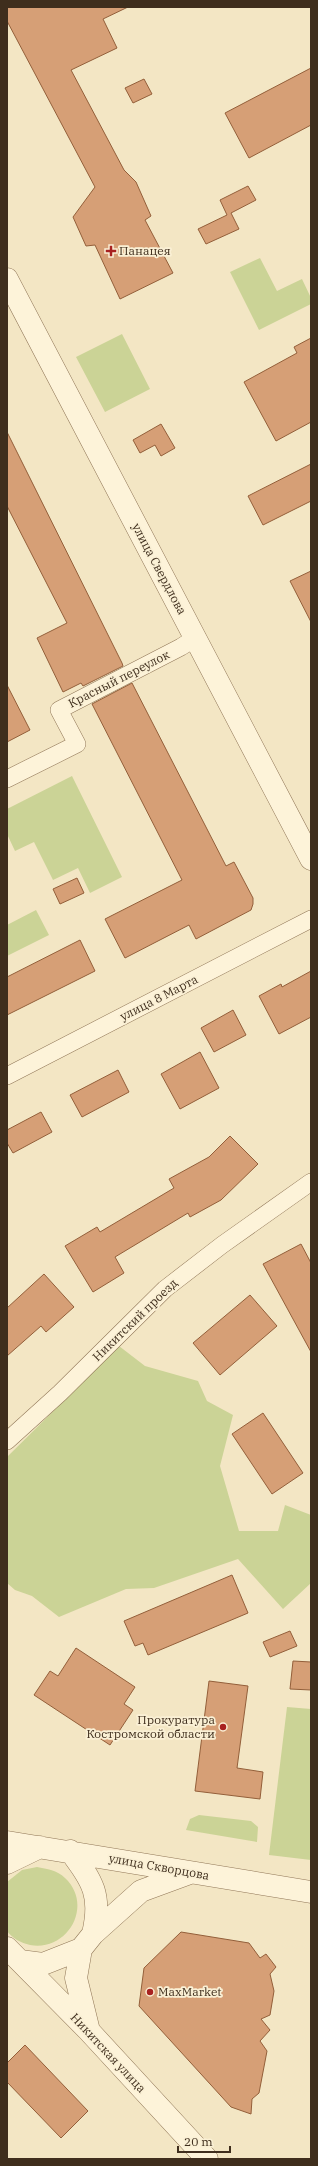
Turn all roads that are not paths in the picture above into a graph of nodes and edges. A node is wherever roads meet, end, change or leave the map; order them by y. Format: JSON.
{"nodes":[{"id":1,"x":7,"y":279,"type":"edge"},
{"id":2,"x":195,"y":638,"type":"junction"},
{"id":3,"x":7,"y":779,"type":"edge"},
{"id":4,"x":311,"y":859,"type":"edge"},
{"id":5,"x":311,"y":919,"type":"edge"},
{"id":6,"x":7,"y":1076,"type":"edge"},
{"id":7,"x":311,"y":1182,"type":"edge"},
{"id":8,"x":7,"y":1441,"type":"edge"},
{"id":9,"x":7,"y":1842,"type":"edge"},
{"id":10,"x":40,"y":1847,"type":"junction"},
{"id":11,"x":70,"y":1851,"type":"junction"},
{"id":12,"x":7,"y":1862,"type":"edge"},
{"id":13,"x":190,"y":1872,"type":"junction"},
{"id":14,"x":311,"y":1892,"type":"edge"},
{"id":15,"x":87,"y":1942,"type":"junction"},
{"id":16,"x":13,"y":1955,"type":"edge"},
{"id":17,"x":88,"y":2031,"type":"junction"},
{"id":18,"x":207,"y":2159,"type":"edge"}],
"edges":[{"from":1,"to":2,"type":"street","name":"улица Свердлова"},
{"from":2,"to":3,"type":"street","name":"Красный переулок"},
{"from":2,"to":4,"type":"street","name":"улица Свердлова"},
{"from":5,"to":6,"type":"street","name":"улица 8 Марта"},
{"from":7,"to":8,"type":"street","name":"Никитский проезд"},
{"from":9,"to":10,"type":"street","name":"улица Скворцова"},
{"from":10,"to":11,"type":"street","name":"улица Скворцова"},
{"from":10,"to":12,"type":"street"},
{"from":11,"to":13,"type":"street","name":"улица Скворцова"},
{"from":11,"to":15,"type":"street"},
{"from":13,"to":14,"type":"street","name":"улица Скворцова"},
{"from":13,"to":15,"type":"street"},
{"from":15,"to":16,"type":"street"},
{"from":15,"to":17,"type":"street"},
{"from":16,"to":17,"type":"street","name":"Никитская улица"},
{"from":17,"to":18,"type":"street","name":"Никитская улица"}]}
